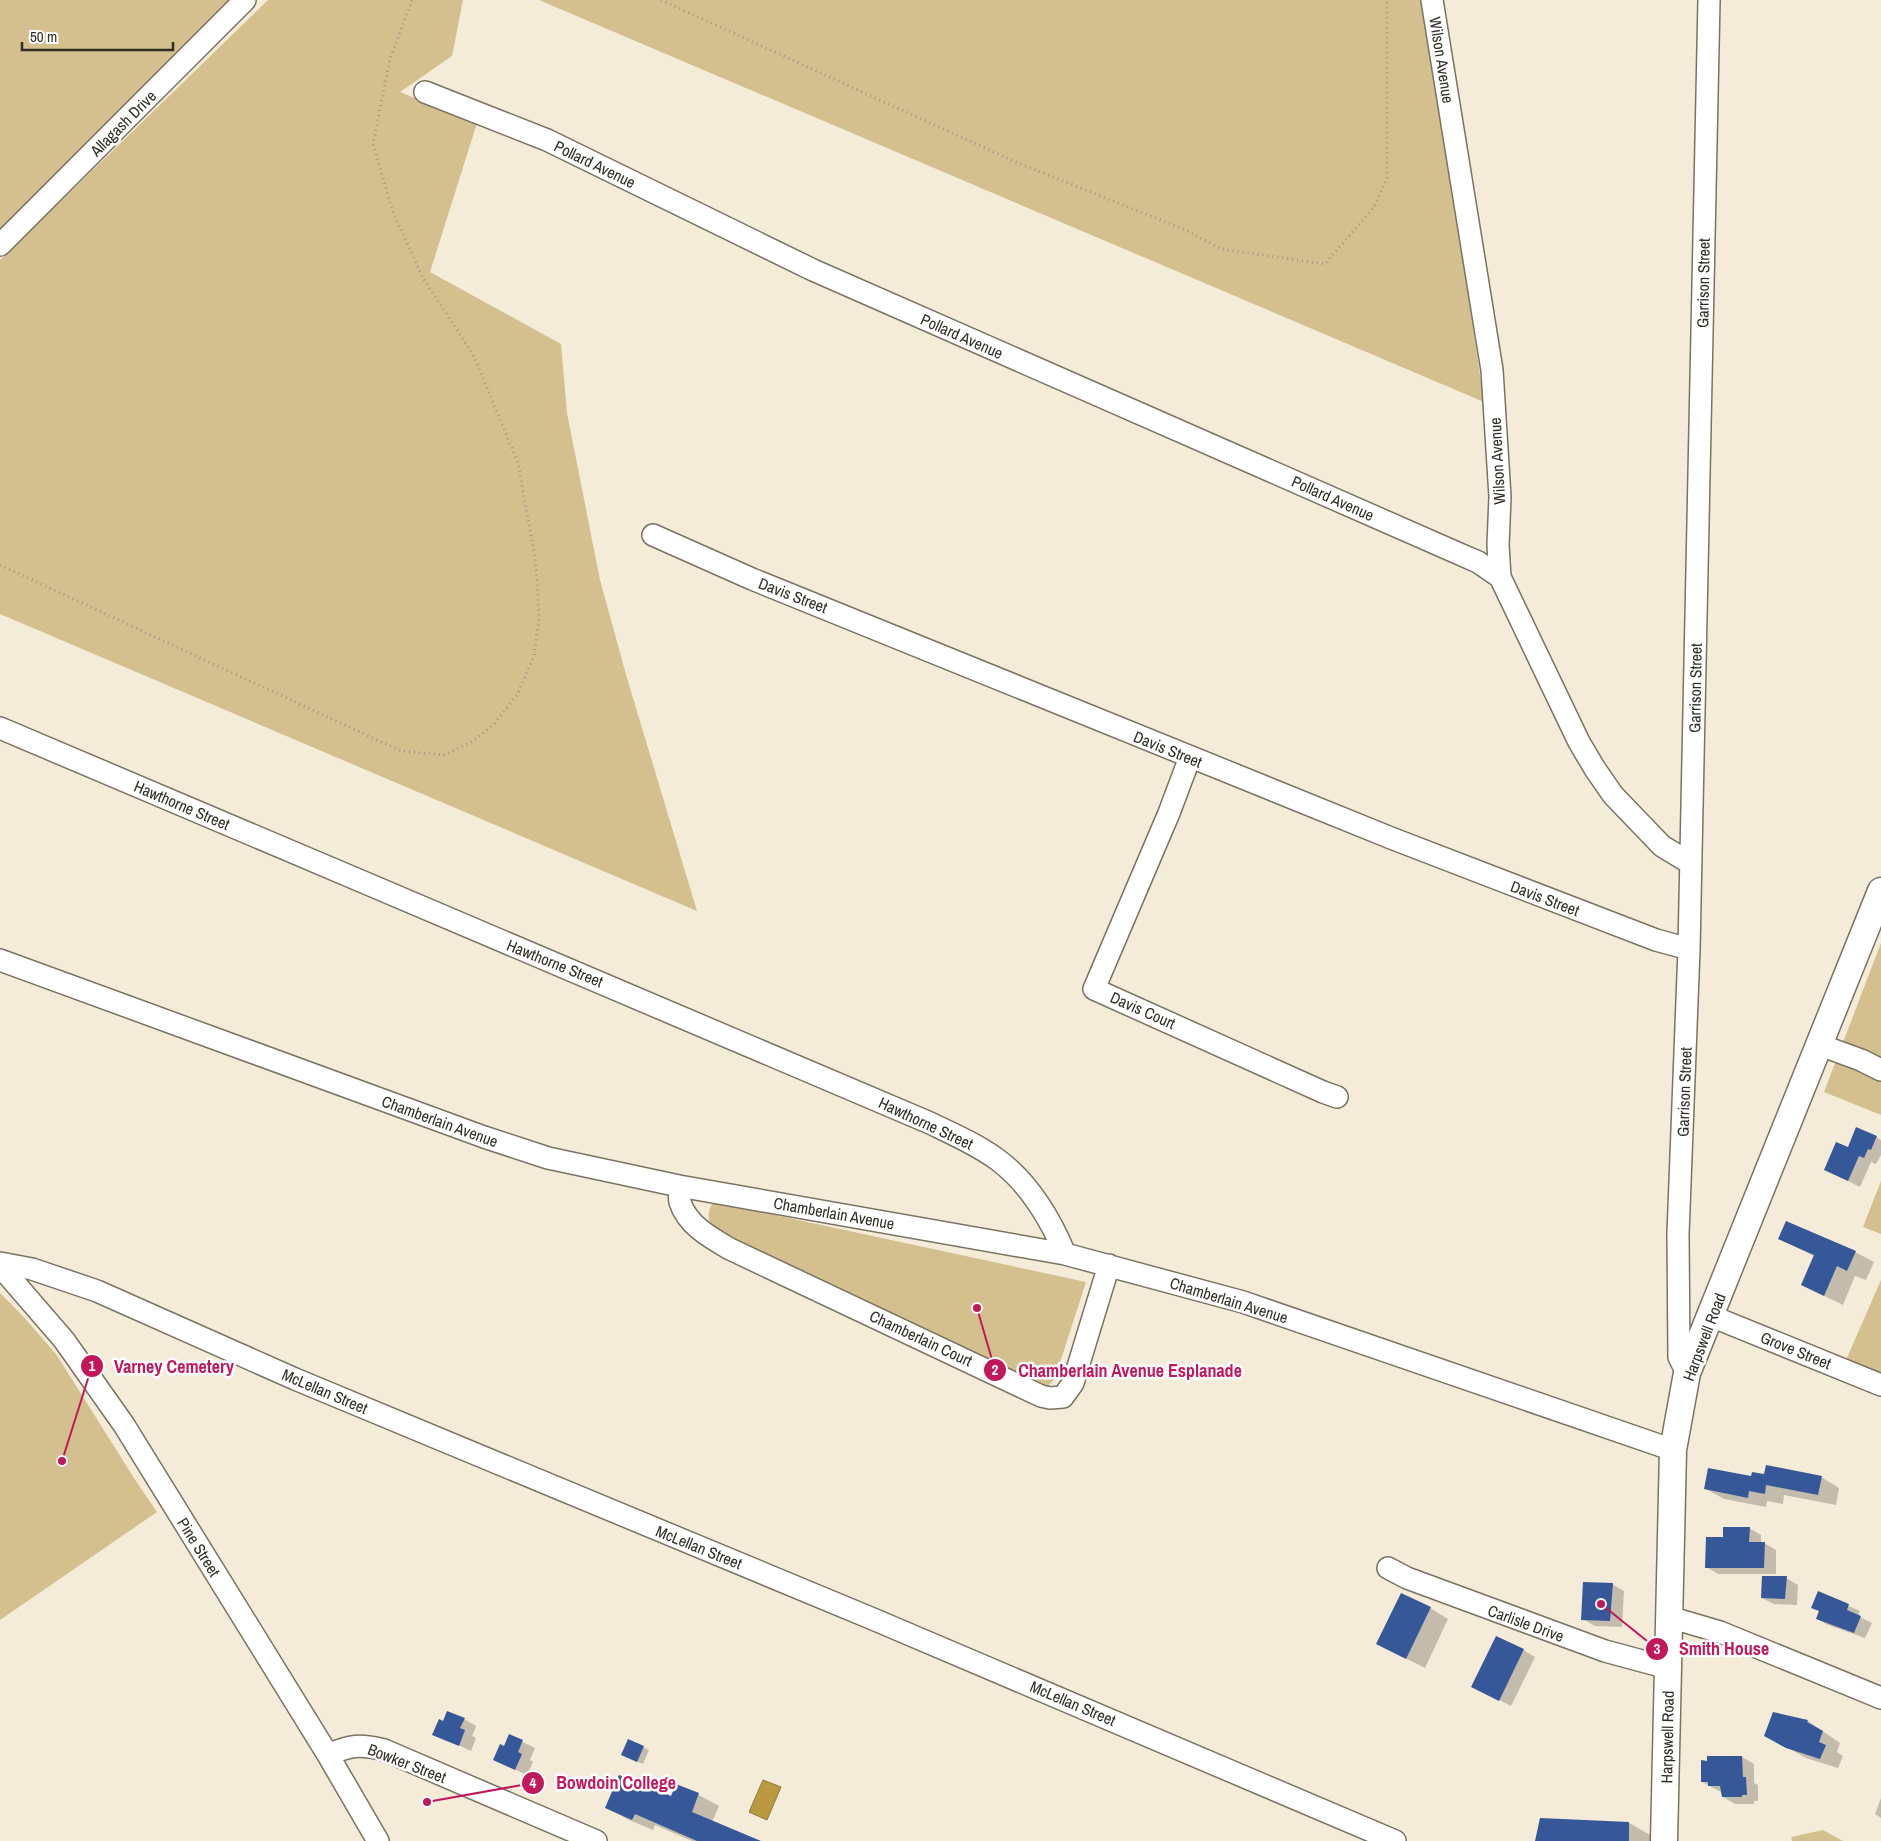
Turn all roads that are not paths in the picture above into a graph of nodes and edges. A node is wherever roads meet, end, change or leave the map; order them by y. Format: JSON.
{"nodes":[{"id":1,"x":245,"y":0,"type":"edge"},
{"id":2,"x":1432,"y":0,"type":"edge"},
{"id":3,"x":1709,"y":0,"type":"edge"},
{"id":4,"x":425,"y":92,"type":"dead end"},
{"id":5,"x":0,"y":245,"type":"edge"},
{"id":6,"x":653,"y":534,"type":"dead end"},
{"id":7,"x":1500,"y":577,"type":"junction"},
{"id":8,"x":0,"y":728,"type":"edge"},
{"id":9,"x":1190,"y":758,"type":"junction"},
{"id":10,"x":1690,"y":863,"type":"junction"},
{"id":11,"x":1881,"y":891,"type":"edge"},
{"id":12,"x":1689,"y":949,"type":"junction"},
{"id":13,"x":0,"y":960,"type":"edge"},
{"id":14,"x":1820,"y":1045,"type":"junction"},
{"id":15,"x":1881,"y":1070,"type":"edge"},
{"id":16,"x":1338,"y":1097,"type":"dead end"},
{"id":17,"x":679,"y":1186,"type":"junction"},
{"id":18,"x":1065,"y":1254,"type":"junction"},
{"id":19,"x":0,"y":1265,"type":"edge"},
{"id":20,"x":1109,"y":1265,"type":"junction"},
{"id":21,"x":1711,"y":1316,"type":"junction"},
{"id":22,"x":1687,"y":1373,"type":"junction"},
{"id":23,"x":1881,"y":1385,"type":"edge"},
{"id":24,"x":1672,"y":1450,"type":"junction"},
{"id":25,"x":1388,"y":1568,"type":"dead end"},
{"id":26,"x":1670,"y":1617,"type":"junction"},
{"id":27,"x":1668,"y":1668,"type":"junction"},
{"id":28,"x":1881,"y":1698,"type":"edge"},
{"id":29,"x":328,"y":1755,"type":"junction"},
{"id":30,"x":346,"y":1785,"type":"junction"},
{"id":31,"x":359,"y":1841,"type":"edge"},
{"id":32,"x":378,"y":1841,"type":"edge"},
{"id":33,"x":596,"y":1841,"type":"edge"},
{"id":34,"x":1395,"y":1841,"type":"edge"},
{"id":35,"x":1664,"y":1841,"type":"edge"}],
"edges":[{"from":1,"to":5,"type":"street","name":"Allagash Drive"},
{"from":2,"to":7,"type":"street","name":"Wilson Avenue"},
{"from":3,"to":10,"type":"street","name":"Garrison Street"},
{"from":4,"to":7,"type":"street","name":"Pollard Avenue"},
{"from":6,"to":9,"type":"street","name":"Davis Street"},
{"from":7,"to":10,"type":"street","name":"Wilson Avenue"},
{"from":8,"to":18,"type":"street","name":"Hawthorne Street"},
{"from":9,"to":12,"type":"street","name":"Davis Street"},
{"from":9,"to":16,"type":"street","name":"Davis Court"},
{"from":10,"to":12,"type":"street","name":"Garrison Street"},
{"from":11,"to":14,"type":"main road","name":"Harpswell Road"},
{"from":12,"to":22,"type":"street","name":"Garrison Street"},
{"from":13,"to":17,"type":"street","name":"Chamberlain Avenue"},
{"from":14,"to":15,"type":"street"},
{"from":14,"to":21,"type":"main road","name":"Harpswell Road"},
{"from":17,"to":18,"type":"street","name":"Chamberlain Avenue"},
{"from":17,"to":20,"type":"street","name":"Chamberlain Court"},
{"from":18,"to":20,"type":"street","name":"Chamberlain Avenue"},
{"from":19,"to":29,"type":"street","name":"Pine Street"},
{"from":19,"to":34,"type":"street","name":"McLellan Street"},
{"from":20,"to":24,"type":"street","name":"Chamberlain Avenue"},
{"from":21,"to":22,"type":"main road","name":"Harpswell Road"},
{"from":21,"to":23,"type":"street","name":"Grove Street"},
{"from":22,"to":24,"type":"main road","name":"Harpswell Road"},
{"from":24,"to":26,"type":"main road","name":"Harpswell Road"},
{"from":25,"to":27,"type":"street","name":"Carlisle Drive"},
{"from":26,"to":27,"type":"main road","name":"Harpswell Road"},
{"from":26,"to":28,"type":"street"},
{"from":27,"to":35,"type":"main road","name":"Harpswell Road"},
{"from":29,"to":30,"type":"street","name":"Pine Street"},
{"from":29,"to":33,"type":"street","name":"Bowker Street"},
{"from":30,"to":31,"type":"street"},
{"from":30,"to":32,"type":"street","name":"Pine Street"}]}
